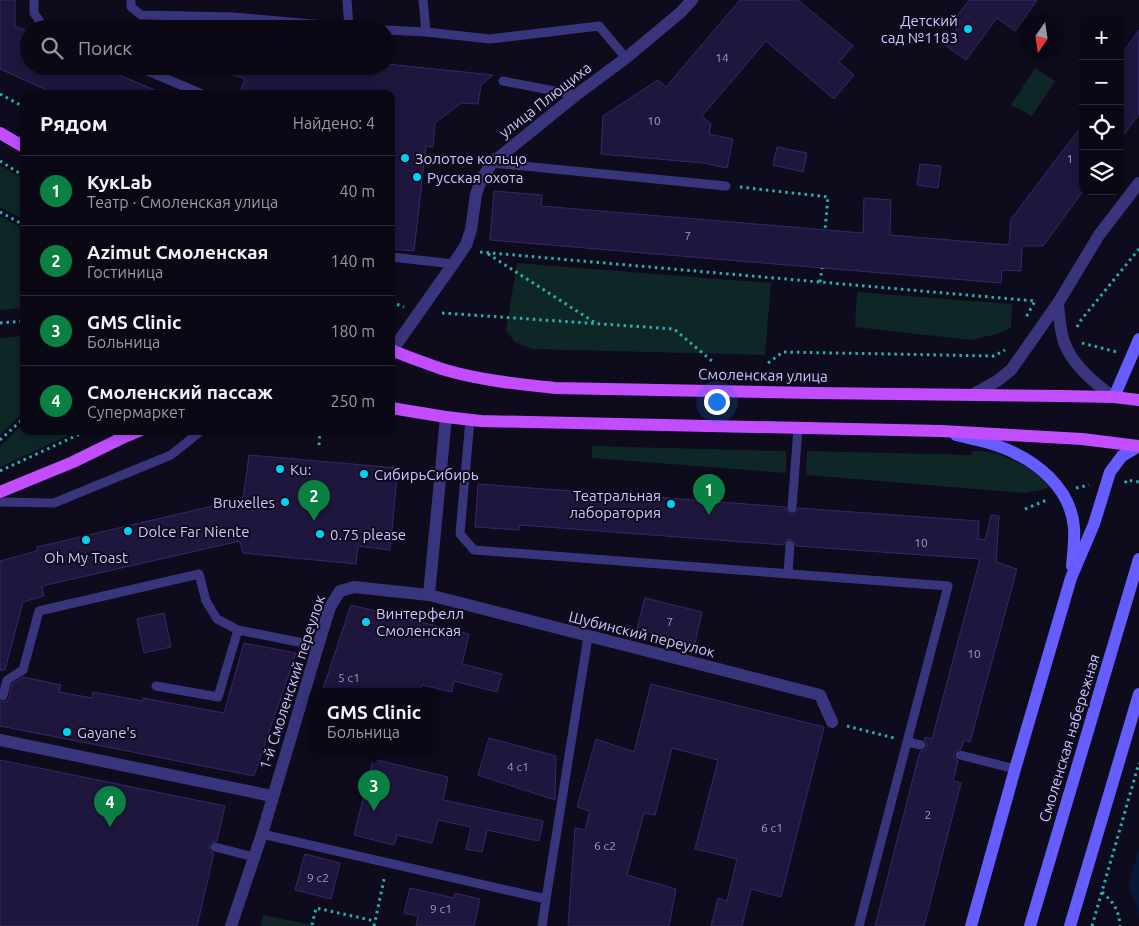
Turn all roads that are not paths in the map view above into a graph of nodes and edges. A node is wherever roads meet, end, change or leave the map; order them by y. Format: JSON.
{"nodes":[{"id":1,"x":34,"y":0,"type":"edge"},
{"id":2,"x":131,"y":0,"type":"edge"},
{"id":3,"x":347,"y":0,"type":"edge"},
{"id":4,"x":424,"y":0,"type":"edge"},
{"id":5,"x":692,"y":0,"type":"edge"},
{"id":6,"x":39,"y":20,"type":"edge"},
{"id":7,"x":265,"y":20,"type":"edge"},
{"id":8,"x":348,"y":20,"type":"edge"},
{"id":9,"x":395,"y":30,"type":"edge"},
{"id":10,"x":426,"y":32,"type":"junction"},
{"id":11,"x":626,"y":58,"type":"junction"},
{"id":12,"x":157,"y":75,"type":"edge"},
{"id":13,"x":503,"y":81,"type":"dead end"},
{"id":14,"x":193,"y":90,"type":"edge"},
{"id":15,"x":576,"y":95,"type":"junction"},
{"id":16,"x":0,"y":133,"type":"edge"},
{"id":17,"x":20,"y":145,"type":"edge"},
{"id":18,"x":492,"y":163,"type":"junction"},
{"id":19,"x":1139,"y":183,"type":"edge"},
{"id":20,"x":726,"y":186,"type":"road end"},
{"id":21,"x":395,"y":257,"type":"edge"},
{"id":22,"x":454,"y":264,"type":"junction"},
{"id":23,"x":1058,"y":303,"type":"junction"},
{"id":24,"x":1139,"y":340,"type":"edge"},
{"id":25,"x":395,"y":347,"type":"edge"},
{"id":26,"x":395,"y":352,"type":"edge"},
{"id":27,"x":972,"y":395,"type":"junction"},
{"id":28,"x":1114,"y":397,"type":"junction"},
{"id":29,"x":1139,"y":400,"type":"edge"},
{"id":30,"x":395,"y":409,"type":"edge"},
{"id":31,"x":446,"y":417,"type":"junction"},
{"id":32,"x":470,"y":419,"type":"junction"},
{"id":33,"x":798,"y":428,"type":"junction"},
{"id":34,"x":941,"y":431,"type":"junction"},
{"id":35,"x":129,"y":435,"type":"edge"},
{"id":36,"x":196,"y":435,"type":"edge"},
{"id":37,"x":1139,"y":446,"type":"edge"},
{"id":38,"x":0,"y":492,"type":"edge"},
{"id":39,"x":0,"y":502,"type":"edge"},
{"id":40,"x":792,"y":508,"type":"dead end"},
{"id":41,"x":790,"y":545,"type":"dead end"},
{"id":42,"x":1139,"y":559,"type":"edge"},
{"id":43,"x":788,"y":574,"type":"junction"},
{"id":44,"x":1071,"y":578,"type":"junction"},
{"id":45,"x":428,"y":596,"type":"junction"},
{"id":46,"x":238,"y":630,"type":"junction"},
{"id":47,"x":588,"y":637,"type":"junction"},
{"id":48,"x":318,"y":646,"type":"junction"},
{"id":49,"x":156,"y":686,"type":"dead end"},
{"id":50,"x":1139,"y":694,"type":"edge"},
{"id":51,"x":3,"y":696,"type":"dead end"},
{"id":52,"x":832,"y":722,"type":"road end"},
{"id":53,"x":0,"y":740,"type":"edge"},
{"id":54,"x":907,"y":742,"type":"junction"},
{"id":55,"x":921,"y":745,"type":"dead end"},
{"id":56,"x":960,"y":755,"type":"dead end"},
{"id":57,"x":1014,"y":769,"type":"junction"},
{"id":58,"x":272,"y":796,"type":"junction"},
{"id":59,"x":262,"y":834,"type":"junction"},
{"id":60,"x":215,"y":848,"type":"dead end"},
{"id":61,"x":254,"y":857,"type":"junction"},
{"id":62,"x":546,"y":899,"type":"junction"},
{"id":63,"x":231,"y":926,"type":"edge"},
{"id":64,"x":542,"y":926,"type":"edge"},
{"id":65,"x":859,"y":926,"type":"edge"},
{"id":66,"x":971,"y":926,"type":"edge"},
{"id":67,"x":1030,"y":926,"type":"edge"},
{"id":68,"x":1070,"y":926,"type":"edge"}],
"edges":[{"from":1,"to":6,"type":"lane"},
{"from":2,"to":7,"type":"lane"},
{"from":3,"to":8,"type":"lane"},
{"from":4,"to":10,"type":"lane"},
{"from":5,"to":11,"type":"street","name":"улица Плющиха"},
{"from":9,"to":10,"type":"lane"},
{"from":10,"to":11,"type":"lane"},
{"from":11,"to":15,"type":"street","name":"улица Плющиха"},
{"from":12,"to":14,"type":"lane"},
{"from":13,"to":15,"type":"lane"},
{"from":15,"to":18,"type":"street","name":"улица Плющиха"},
{"from":16,"to":17,"type":"main road"},
{"from":18,"to":20,"type":"lane"},
{"from":18,"to":22,"type":"street","name":"улица Плющиха"},
{"from":19,"to":23,"type":"street"},
{"from":21,"to":22,"type":"lane"},
{"from":22,"to":25,"type":"street","name":"улица Плющиха"},
{"from":23,"to":27,"type":"street"},
{"from":23,"to":28,"type":"street"},
{"from":24,"to":28,"type":"main road"},
{"from":26,"to":27,"type":"main road","name":"Смоленская улица"},
{"from":27,"to":28,"type":"main road","name":"Смоленская улица"},
{"from":28,"to":29,"type":"main road","name":"Смоленская улица"},
{"from":30,"to":31,"type":"main road"},
{"from":31,"to":32,"type":"main road"},
{"from":31,"to":45,"type":"street"},
{"from":32,"to":33,"type":"main road"},
{"from":32,"to":43,"type":"lane"},
{"from":33,"to":34,"type":"main road"},
{"from":33,"to":40,"type":"lane"},
{"from":34,"to":37,"type":"main road"},
{"from":34,"to":44,"type":"main road"},
{"from":35,"to":38,"type":"main road"},
{"from":36,"to":39,"type":"lane"},
{"from":37,"to":44,"type":"main road"},
{"from":41,"to":43,"type":"lane"},
{"from":42,"to":67,"type":"main road","name":"Смоленская набережная"},
{"from":43,"to":54,"type":"lane"},
{"from":44,"to":57,"type":"main road"},
{"from":45,"to":47,"type":"street","name":"Шубинский переулок"},
{"from":45,"to":48,"type":"street","name":"1-й Смоленский переулок"},
{"from":46,"to":48,"type":"lane"},
{"from":46,"to":49,"type":"lane"},
{"from":46,"to":51,"type":"lane"},
{"from":47,"to":52,"type":"street","name":"Шубинский переулок"},
{"from":47,"to":62,"type":"lane"},
{"from":48,"to":58,"type":"street","name":"1-й Смоленский переулок"},
{"from":50,"to":68,"type":"main road"},
{"from":53,"to":58,"type":"street"},
{"from":54,"to":55,"type":"lane"},
{"from":54,"to":65,"type":"lane"},
{"from":56,"to":57,"type":"lane"},
{"from":57,"to":66,"type":"main road"},
{"from":58,"to":59,"type":"street","name":"1-й Смоленский переулок"},
{"from":59,"to":61,"type":"street","name":"1-й Смоленский переулок"},
{"from":59,"to":62,"type":"lane"},
{"from":60,"to":61,"type":"lane"},
{"from":61,"to":63,"type":"street","name":"1-й Смоленский переулок"},
{"from":62,"to":64,"type":"lane"}]}
